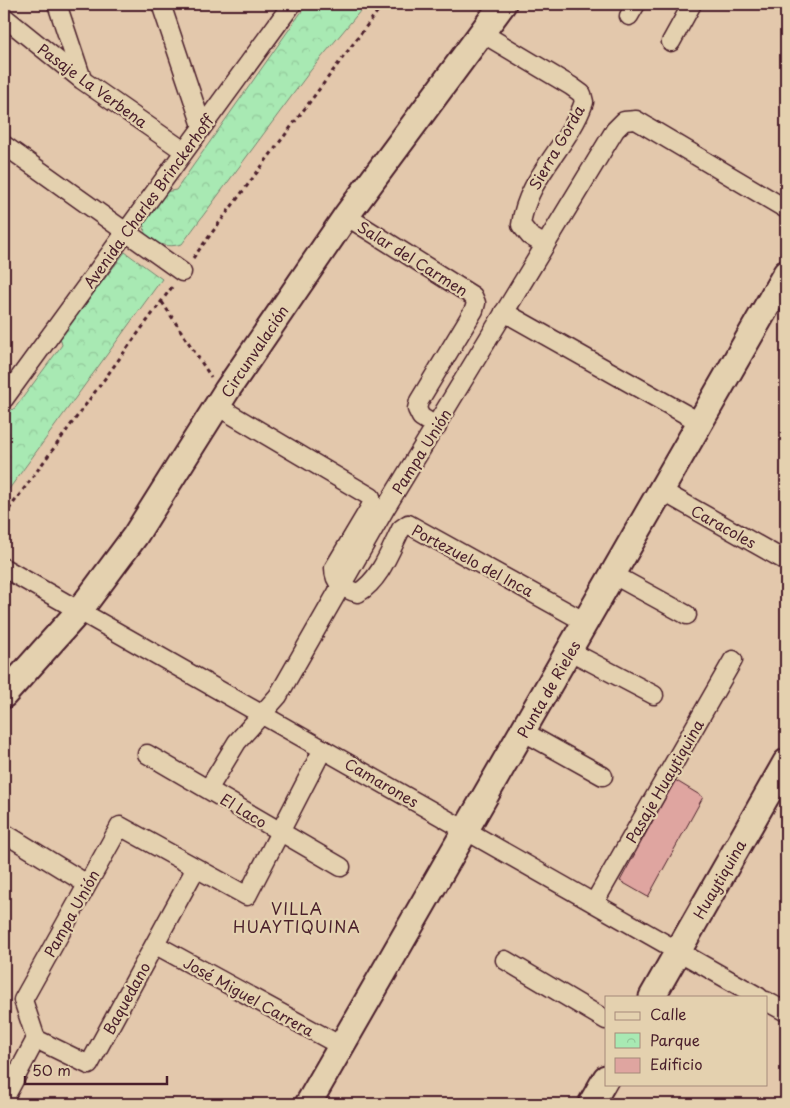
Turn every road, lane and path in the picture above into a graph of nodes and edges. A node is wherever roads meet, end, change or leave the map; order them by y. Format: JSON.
{"nodes":[{"id":1,"x":57,"y":4,"type":"edge"},
{"id":2,"x":161,"y":4,"type":"edge"},
{"id":3,"x":292,"y":4,"type":"edge"},
{"id":4,"x":503,"y":4,"type":"edge"},
{"id":5,"x":692,"y":4,"type":"edge"},
{"id":6,"x":4,"y":17,"type":"edge"},
{"id":7,"x":482,"y":33,"type":"junction"},
{"id":8,"x":671,"y":42,"type":"dead end"},
{"id":9,"x":82,"y":80,"type":"junction"},
{"id":10,"x":202,"y":126,"type":"junction"},
{"id":11,"x":4,"y":145,"type":"edge"},
{"id":12,"x":184,"y":151,"type":"junction"},
{"id":13,"x":786,"y":208,"type":"edge"},
{"id":14,"x":346,"y":216,"type":"junction"},
{"id":15,"x":124,"y":233,"type":"junction"},
{"id":16,"x":545,"y":245,"type":"junction"},
{"id":17,"x":182,"y":272,"type":"dead end"},
{"id":18,"x":786,"y":273,"type":"edge"},
{"id":19,"x":162,"y":302,"type":"dead end"},
{"id":20,"x":504,"y":312,"type":"junction"},
{"id":21,"x":222,"y":398,"type":"junction"},
{"id":22,"x":4,"y":399,"type":"edge"},
{"id":23,"x":701,"y":423,"type":"junction"},
{"id":24,"x":437,"y":427,"type":"junction"},
{"id":25,"x":662,"y":491,"type":"junction"},
{"id":26,"x":786,"y":561,"type":"edge"},
{"id":27,"x":4,"y":568,"type":"edge"},
{"id":28,"x":614,"y":574,"type":"junction"},
{"id":29,"x":340,"y":586,"type":"junction"},
{"id":30,"x":80,"y":610,"type":"junction"},
{"id":31,"x":687,"y":615,"type":"dead end"},
{"id":32,"x":588,"y":623,"type":"junction"},
{"id":33,"x":570,"y":651,"type":"junction"},
{"id":34,"x":734,"y":660,"type":"dead end"},
{"id":35,"x":4,"y":695,"type":"edge"},
{"id":36,"x":654,"y":695,"type":"dead end"},
{"id":37,"x":262,"y":714,"type":"junction"},
{"id":38,"x":524,"y":732,"type":"junction"},
{"id":39,"x":323,"y":749,"type":"junction"},
{"id":40,"x":147,"y":754,"type":"dead end"},
{"id":41,"x":786,"y":762,"type":"edge"},
{"id":42,"x":603,"y":776,"type":"dead end"},
{"id":43,"x":209,"y":788,"type":"junction"},
{"id":44,"x":465,"y":829,"type":"junction"},
{"id":45,"x":281,"y":832,"type":"junction"},
{"id":46,"x":4,"y":834,"type":"edge"},
{"id":47,"x":341,"y":867,"type":"dead end"},
{"id":48,"x":196,"y":868,"type":"junction"},
{"id":49,"x":87,"y":884,"type":"junction"},
{"id":50,"x":594,"y":903,"type":"junction"},
{"id":51,"x":156,"y":945,"type":"junction"},
{"id":52,"x":678,"y":951,"type":"junction"},
{"id":53,"x":505,"y":960,"type":"dead end"},
{"id":54,"x":653,"y":996,"type":"edge"},
{"id":55,"x":757,"y":996,"type":"edge"},
{"id":56,"x":768,"y":1002,"type":"edge"},
{"id":57,"x":786,"y":1012,"type":"edge"},
{"id":58,"x":605,"y":1019,"type":"edge"},
{"id":59,"x":36,"y":1040,"type":"junction"},
{"id":60,"x":342,"y":1046,"type":"junction"},
{"id":61,"x":605,"y":1080,"type":"edge"},
{"id":62,"x":4,"y":1099,"type":"edge"},
{"id":63,"x":596,"y":1103,"type":"edge"},
{"id":64,"x":308,"y":1104,"type":"edge"}],
"edges":[{"from":1,"to":9,"type":"street"},
{"from":2,"to":10,"type":"street"},
{"from":3,"to":10,"type":"street","name":"Avenida Charles Brinckerhoff"},
{"from":4,"to":7,"type":"street","name":"Circunvalación"},
{"from":5,"to":8,"type":"street"},
{"from":6,"to":9,"type":"street","name":"Pasaje La Verbena"},
{"from":7,"to":14,"type":"street","name":"Circunvalación"},
{"from":7,"to":16,"type":"street","name":"Sierra Gorda"},
{"from":9,"to":12,"type":"street","name":"Pasaje La Verbena"},
{"from":10,"to":12,"type":"street","name":"Avenida Charles Brinckerhoff"},
{"from":11,"to":15,"type":"street"},
{"from":12,"to":15,"type":"street","name":"Avenida Charles Brinckerhoff"},
{"from":13,"to":16,"type":"street","name":"Pampa Unión"},
{"from":14,"to":21,"type":"street","name":"Circunvalación"},
{"from":14,"to":24,"type":"street","name":"Salar del Carmen"},
{"from":15,"to":17,"type":"street"},
{"from":15,"to":22,"type":"street","name":"Avenida Charles Brinckerhoff"},
{"from":16,"to":20,"type":"street","name":"Pampa Unión"},
{"from":18,"to":23,"type":"street","name":"Punta de Rieles"},
{"from":19,"to":21,"type":"path"},
{"from":20,"to":23,"type":"street"},
{"from":20,"to":24,"type":"street","name":"Pampa Unión"},
{"from":21,"to":29,"type":"street"},
{"from":21,"to":30,"type":"street","name":"Circunvalación"},
{"from":23,"to":25,"type":"street","name":"Punta de Rieles"},
{"from":24,"to":29,"type":"street","name":"Pampa Unión"},
{"from":25,"to":26,"type":"street","name":"Caracoles"},
{"from":25,"to":28,"type":"street","name":"Punta de Rieles"},
{"from":27,"to":30,"type":"street","name":"Camarones"},
{"from":28,"to":31,"type":"street"},
{"from":28,"to":32,"type":"street","name":"Punta de Rieles"},
{"from":29,"to":32,"type":"street","name":"Portezuelo del Inca"},
{"from":29,"to":37,"type":"street","name":"Pampa Unión"},
{"from":30,"to":35,"type":"street","name":"Circunvalación"},
{"from":30,"to":37,"type":"street","name":"Camarones"},
{"from":32,"to":33,"type":"street","name":"Punta de Rieles"},
{"from":33,"to":36,"type":"street"},
{"from":33,"to":38,"type":"street","name":"Punta de Rieles"},
{"from":34,"to":50,"type":"street","name":"Pasaje Huaytiquina"},
{"from":37,"to":39,"type":"street","name":"Camarones"},
{"from":37,"to":43,"type":"street","name":"Pampa Unión"},
{"from":38,"to":42,"type":"street"},
{"from":38,"to":44,"type":"street","name":"Punta de Rieles"},
{"from":39,"to":44,"type":"street","name":"Camarones"},
{"from":39,"to":45,"type":"street"},
{"from":40,"to":43,"type":"street","name":"El Laco"},
{"from":41,"to":52,"type":"street","name":"Huaytiquina"},
{"from":43,"to":45,"type":"street","name":"El Laco"},
{"from":44,"to":50,"type":"street","name":"Camarones"},
{"from":44,"to":60,"type":"street","name":"Punta de Rieles"},
{"from":45,"to":47,"type":"street","name":"El Laco"},
{"from":45,"to":48,"type":"street"},
{"from":46,"to":49,"type":"street"},
{"from":48,"to":49,"type":"street","name":"Pampa Unión"},
{"from":48,"to":51,"type":"street","name":"Baquedano"},
{"from":49,"to":59,"type":"street","name":"Pampa Unión"},
{"from":50,"to":52,"type":"street","name":"Camarones"},
{"from":51,"to":59,"type":"street","name":"Baquedano"},
{"from":51,"to":60,"type":"street","name":"José Miguel Carrera"},
{"from":52,"to":54,"type":"street","name":"Huaytiquina"},
{"from":52,"to":55,"type":"street","name":"Camarones"},
{"from":53,"to":58,"type":"street"},
{"from":56,"to":57,"type":"street"},
{"from":59,"to":62,"type":"street"},
{"from":60,"to":64,"type":"street","name":"Punta de Rieles"},
{"from":61,"to":63,"type":"street"}]}
